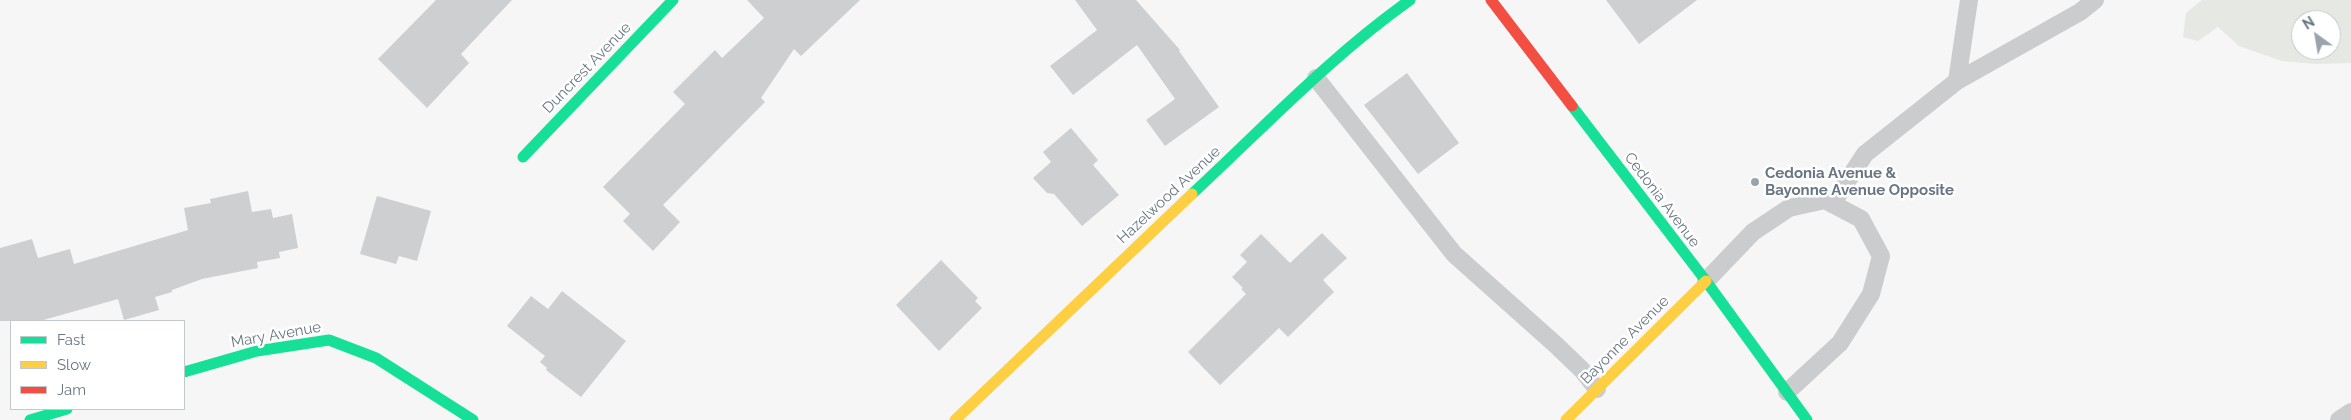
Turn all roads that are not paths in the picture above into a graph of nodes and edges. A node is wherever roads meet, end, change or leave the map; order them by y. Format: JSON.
{"nodes":[{"id":1,"x":673,"y":0,"type":"edge"},
{"id":2,"x":1410,"y":0,"type":"edge"},
{"id":3,"x":1491,"y":0,"type":"edge"},
{"id":4,"x":1969,"y":0,"type":"edge"},
{"id":5,"x":2095,"y":0,"type":"edge"},
{"id":6,"x":1316,"y":78,"type":"junction"},
{"id":7,"x":1957,"y":81,"type":"junction"},
{"id":8,"x":523,"y":157,"type":"dead end"},
{"id":9,"x":1832,"y":204,"type":"junction"},
{"id":10,"x":1706,"y":281,"type":"junction"},
{"id":11,"x":185,"y":372,"type":"edge"},
{"id":12,"x":1597,"y":389,"type":"junction"},
{"id":13,"x":1787,"y":392,"type":"junction"},
{"id":14,"x":64,"y":410,"type":"edge"},
{"id":15,"x":2351,"y":412,"type":"edge"},
{"id":16,"x":30,"y":420,"type":"edge"},
{"id":17,"x":473,"y":420,"type":"edge"},
{"id":18,"x":955,"y":420,"type":"edge"},
{"id":19,"x":1566,"y":420,"type":"edge"},
{"id":20,"x":1807,"y":420,"type":"edge"},
{"id":21,"x":2339,"y":420,"type":"edge"}],
"edges":[{"from":1,"to":8,"type":"street","name":"Duncrest Avenue"},
{"from":2,"to":6,"type":"street","name":"Hazelwood Avenue"},
{"from":3,"to":10,"type":"street","name":"Cedonia Avenue"},
{"from":4,"to":7,"type":"lane"},
{"from":5,"to":7,"type":"lane"},
{"from":6,"to":12,"type":"lane"},
{"from":6,"to":18,"type":"street","name":"Hazelwood Avenue"},
{"from":7,"to":9,"type":"lane"},
{"from":9,"to":10,"type":"lane"},
{"from":9,"to":13,"type":"lane"},
{"from":10,"to":12,"type":"street","name":"Bayonne Avenue"},
{"from":10,"to":13,"type":"street","name":"Cedonia Avenue"},
{"from":11,"to":17,"type":"street","name":"Mary Avenue"},
{"from":12,"to":19,"type":"street","name":"Bayonne Avenue"},
{"from":13,"to":20,"type":"street","name":"Cedonia Avenue"},
{"from":14,"to":16,"type":"street"},
{"from":15,"to":21,"type":"lane"}]}
